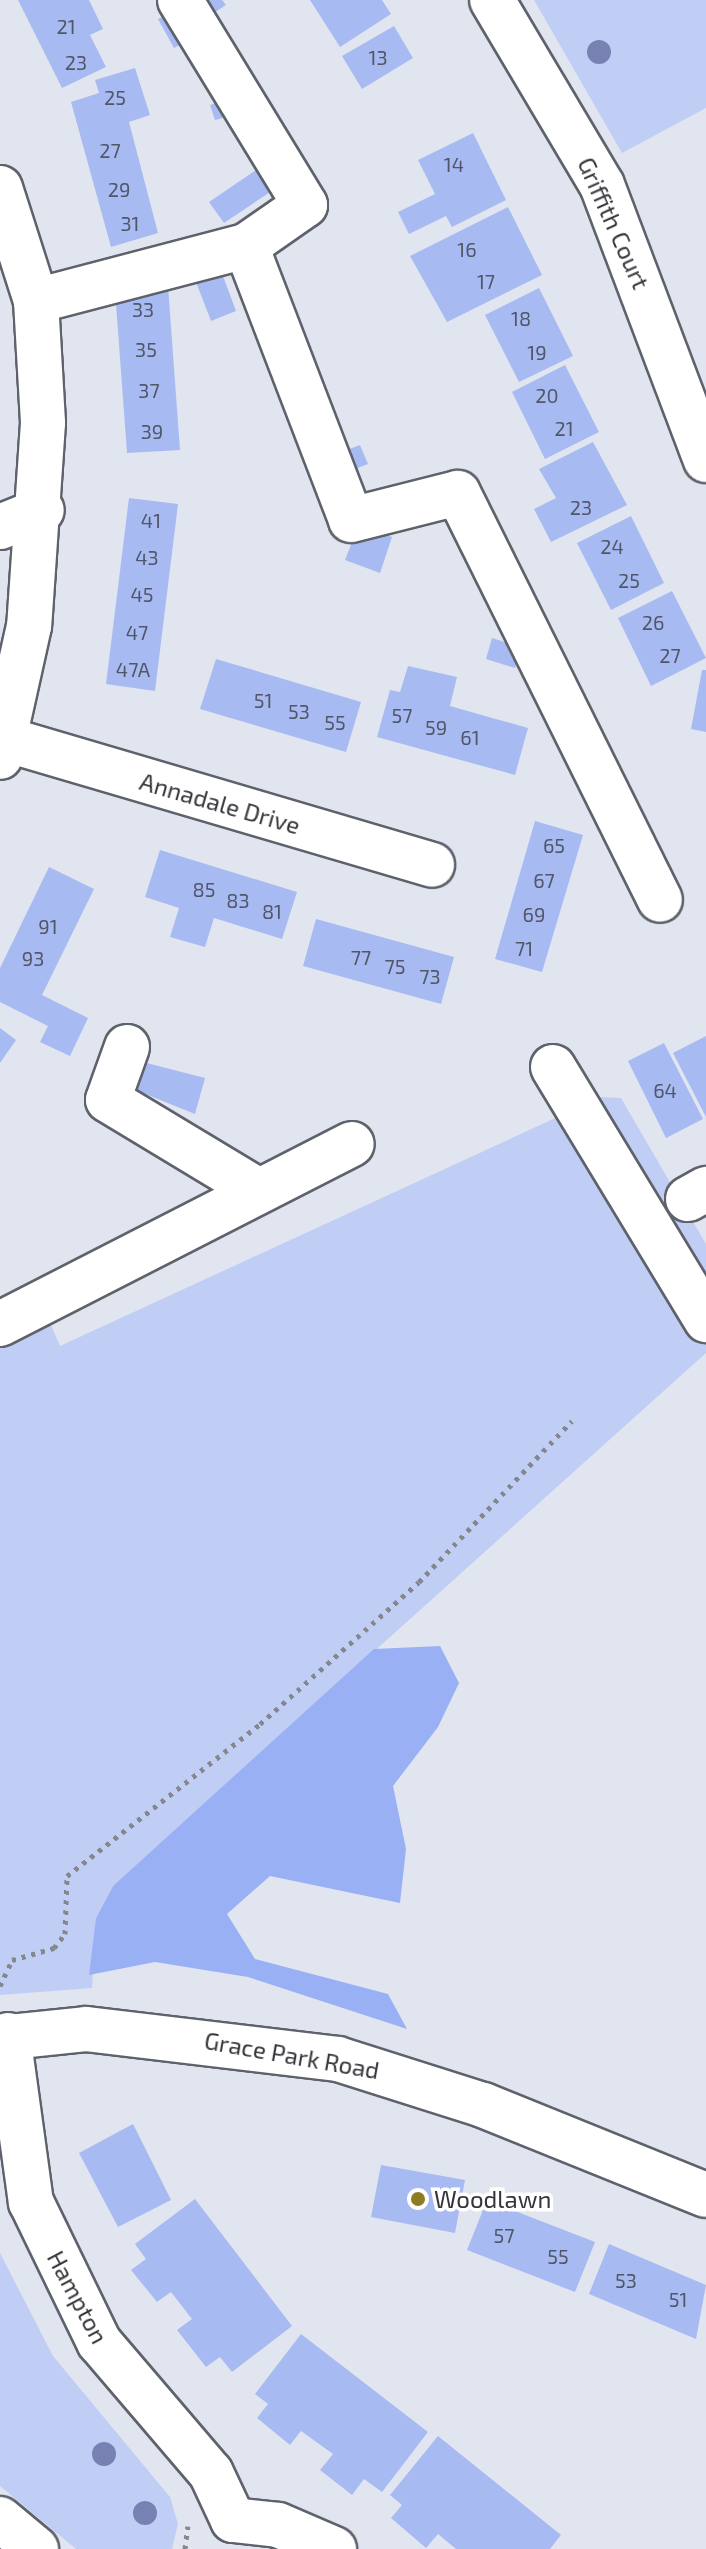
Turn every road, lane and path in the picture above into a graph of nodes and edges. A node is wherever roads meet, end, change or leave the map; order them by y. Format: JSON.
{"nodes":[{"id":1,"x":180,"y":0,"type":"edge"},
{"id":2,"x":492,"y":0,"type":"edge"},
{"id":3,"x":0,"y":188,"type":"edge"},
{"id":4,"x":246,"y":246,"type":"junction"},
{"id":5,"x":36,"y":301,"type":"junction"},
{"id":6,"x":706,"y":460,"type":"edge"},
{"id":7,"x":42,"y":510,"type":"junction"},
{"id":8,"x":0,"y":527,"type":"edge"},
{"id":9,"x":4,"y":749,"type":"edge"},
{"id":10,"x":432,"y":865,"type":"dead end"},
{"id":11,"x":660,"y":900,"type":"dead end"},
{"id":12,"x":127,"y":1047,"type":"dead end"},
{"id":13,"x":553,"y":1067,"type":"dead end"},
{"id":14,"x":352,"y":1144,"type":"dead end"},
{"id":15,"x":259,"y":1191,"type":"junction"},
{"id":16,"x":706,"y":1320,"type":"edge"},
{"id":17,"x":0,"y":1324,"type":"edge"},
{"id":18,"x":572,"y":1421,"type":"dead end"},
{"id":19,"x":0,"y":1986,"type":"edge"},
{"id":20,"x":4,"y":2037,"type":"edge"},
{"id":21,"x":706,"y":2195,"type":"edge"},
{"id":22,"x":0,"y":2519,"type":"edge"},
{"id":23,"x":228,"y":2534,"type":"edge"},
{"id":24,"x":36,"y":2549,"type":"edge"},
{"id":25,"x":334,"y":2549,"type":"edge"}],
"edges":[{"from":1,"to":4,"type":"street"},
{"from":2,"to":6,"type":"street","name":"Griffith Court"},
{"from":3,"to":5,"type":"street","name":"Annadale Drive"},
{"from":4,"to":5,"type":"street"},
{"from":4,"to":11,"type":"street"},
{"from":5,"to":7,"type":"street","name":"Annadale Drive"},
{"from":7,"to":8,"type":"street"},
{"from":7,"to":9,"type":"street","name":"Annadale Drive"},
{"from":9,"to":10,"type":"street","name":"Annadale Drive"},
{"from":12,"to":15,"type":"street"},
{"from":13,"to":16,"type":"street"},
{"from":14,"to":15,"type":"street"},
{"from":15,"to":17,"type":"street"},
{"from":18,"to":19,"type":"path"},
{"from":20,"to":21,"type":"street","name":"Grace Park Road"},
{"from":20,"to":23,"type":"street","name":"Hampton"},
{"from":22,"to":24,"type":"street"},
{"from":23,"to":25,"type":"street","name":"Hampton"}]}
